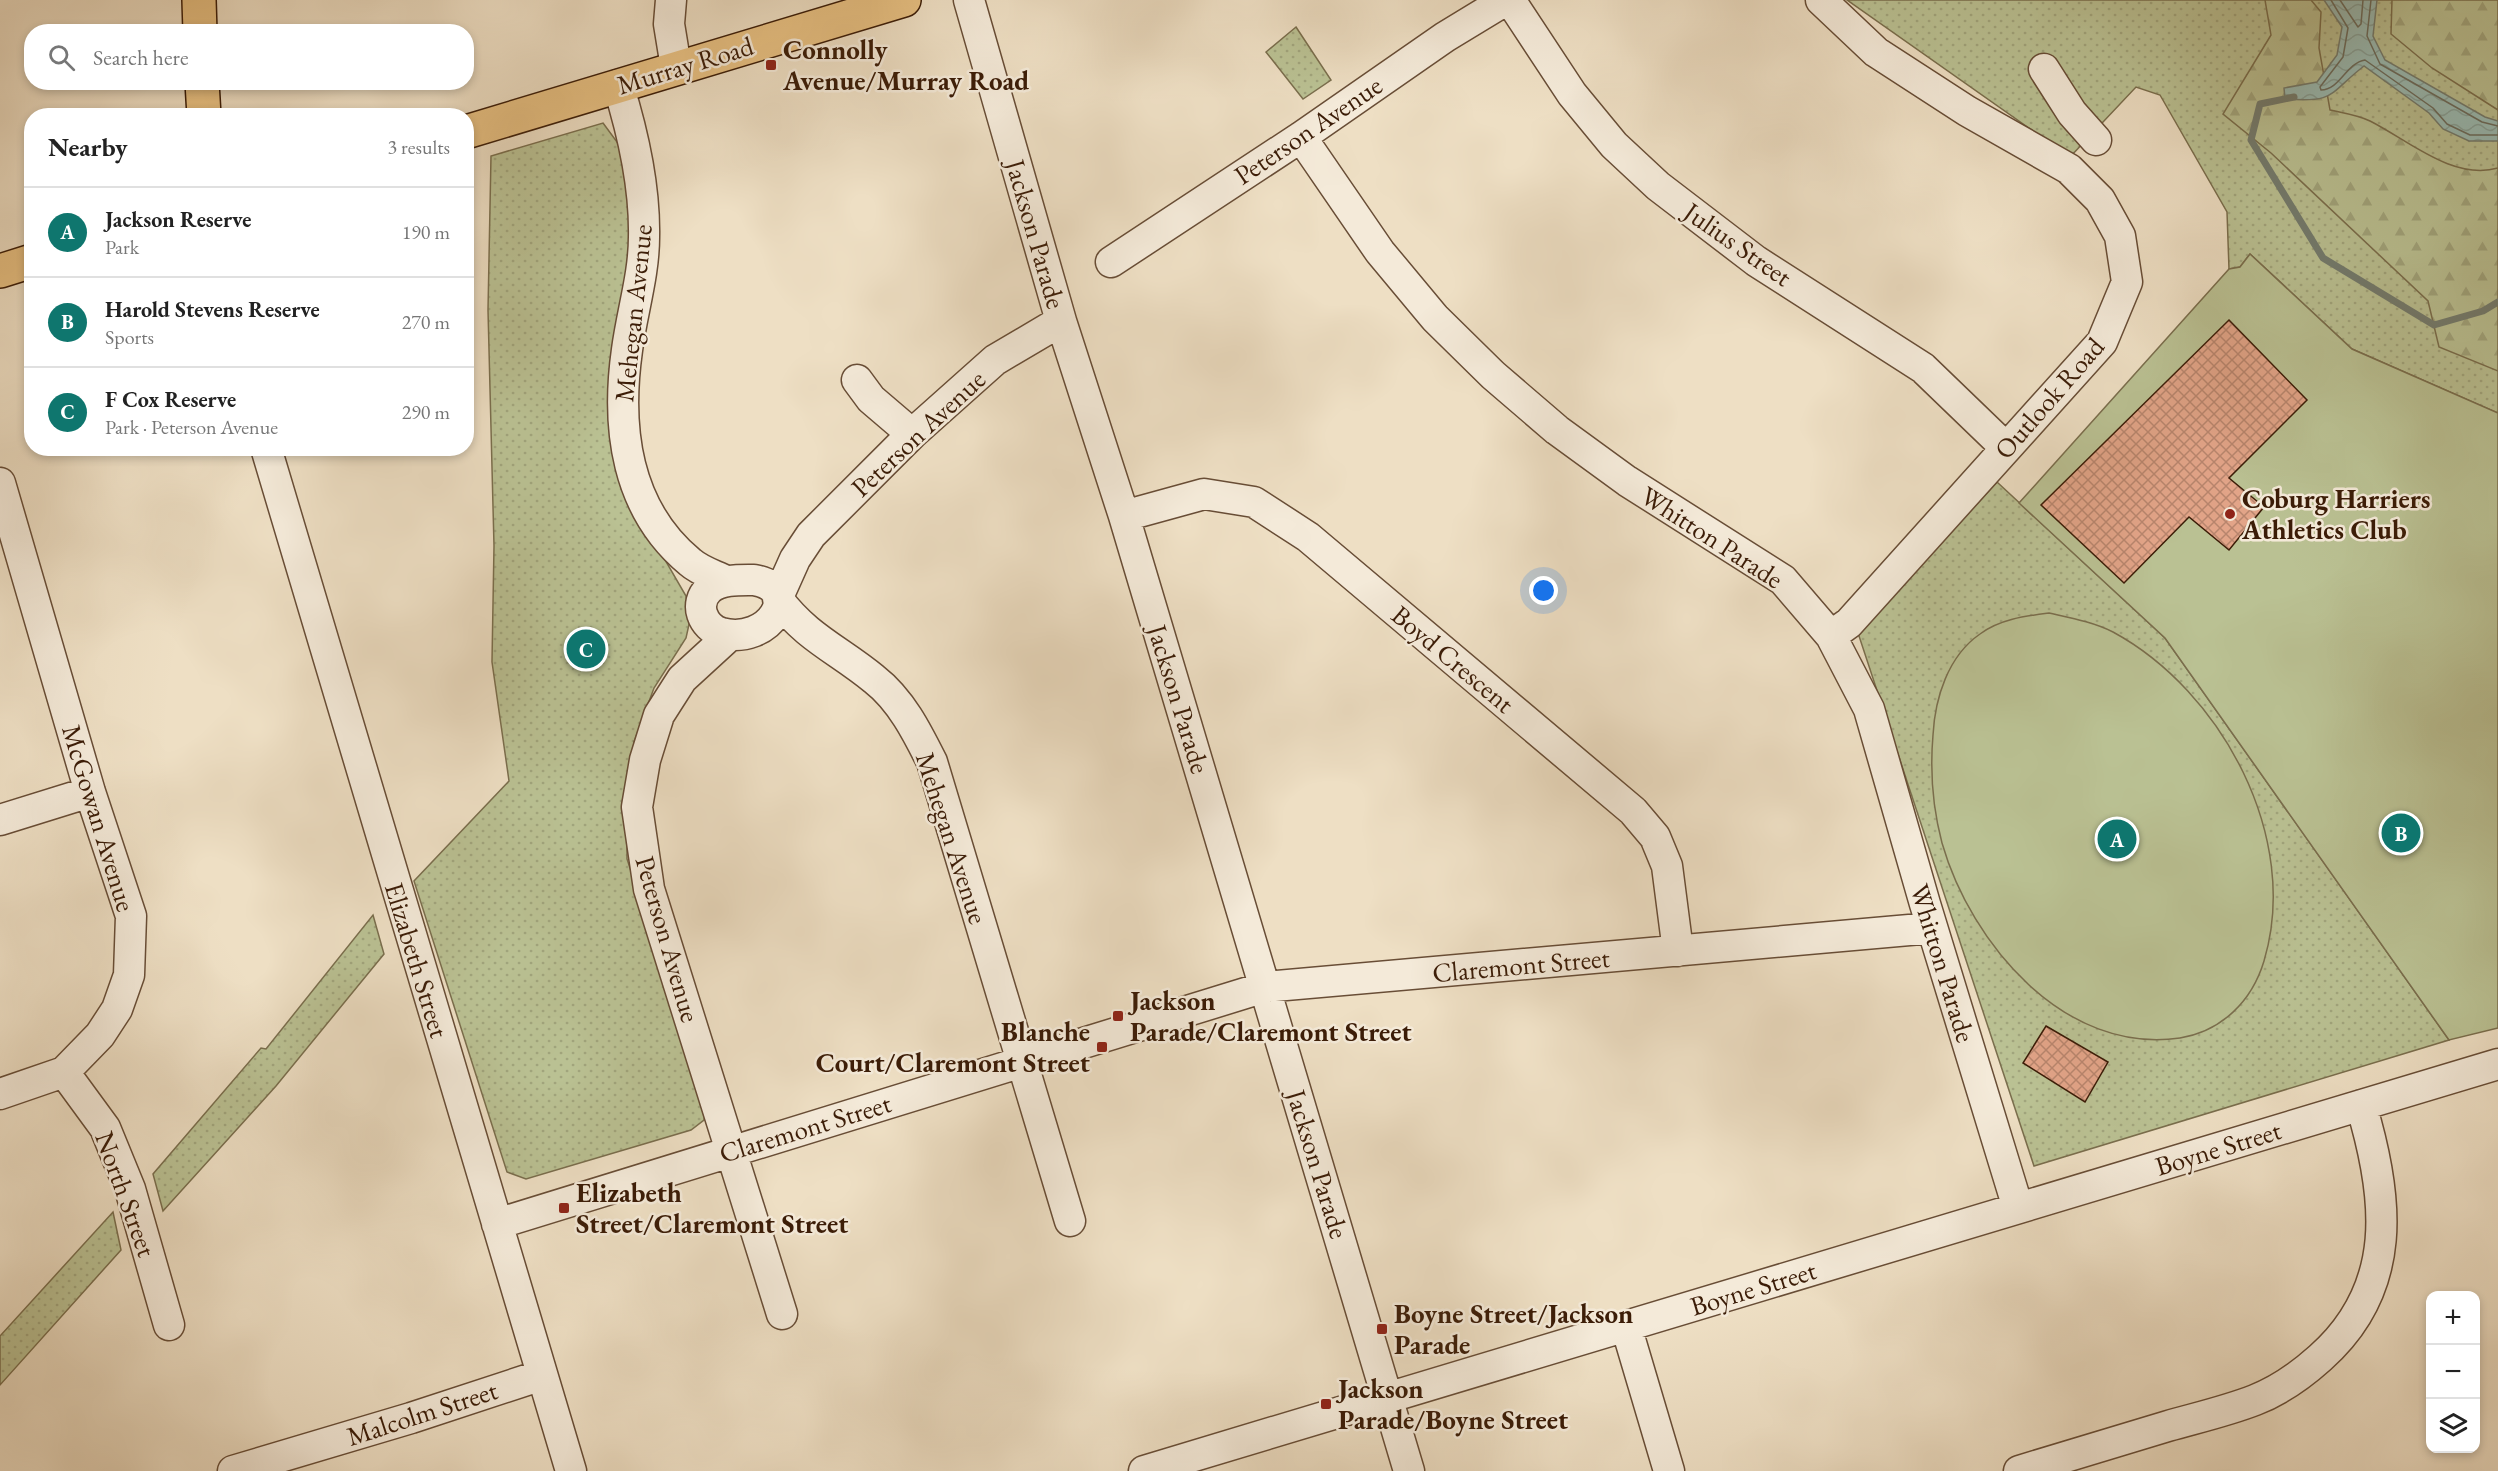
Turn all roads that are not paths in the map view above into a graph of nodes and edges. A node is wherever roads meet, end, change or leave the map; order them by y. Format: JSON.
{"nodes":[{"id":1,"x":198,"y":0,"type":"edge"},
{"id":2,"x":671,"y":0,"type":"edge"},
{"id":3,"x":904,"y":0,"type":"edge"},
{"id":4,"x":969,"y":0,"type":"edge"},
{"id":5,"x":1508,"y":0,"type":"edge"},
{"id":6,"x":1821,"y":0,"type":"edge"},
{"id":7,"x":200,"y":24,"type":"edge"},
{"id":8,"x":676,"y":67,"type":"junction"},
{"id":9,"x":2044,"y":69,"type":"dead end"},
{"id":10,"x":618,"y":85,"type":"junction"},
{"id":11,"x":202,"y":90,"type":"edge"},
{"id":12,"x":204,"y":108,"type":"edge"},
{"id":13,"x":474,"y":130,"type":"edge"},
{"id":14,"x":1301,"y":137,"type":"junction"},
{"id":15,"x":2096,"y":140,"type":"dead end"},
{"id":16,"x":1111,"y":262,"type":"dead end"},
{"id":17,"x":24,"y":264,"type":"edge"},
{"id":18,"x":0,"y":271,"type":"edge"},
{"id":19,"x":1061,"y":321,"type":"junction"},
{"id":20,"x":857,"y":380,"type":"dead end"},
{"id":21,"x":912,"y":434,"type":"junction"},
{"id":22,"x":2006,"y":448,"type":"junction"},
{"id":23,"x":268,"y":456,"type":"edge"},
{"id":24,"x":0,"y":483,"type":"edge"},
{"id":25,"x":1124,"y":516,"type":"junction"},
{"id":26,"x":663,"y":535,"type":"junction"},
{"id":27,"x":811,"y":535,"type":"junction"},
{"id":28,"x":9,"y":550,"type":"edge"},
{"id":29,"x":740,"y":580,"type":"junction"},
{"id":30,"x":778,"y":598,"type":"junction"},
{"id":31,"x":702,"y":612,"type":"junction"},
{"id":32,"x":761,"y":630,"type":"junction"},
{"id":33,"x":730,"y":635,"type":"junction"},
{"id":34,"x":1831,"y":636,"type":"junction"},
{"id":35,"x":830,"y":650,"type":"junction"},
{"id":36,"x":672,"y":692,"type":"junction"},
{"id":37,"x":90,"y":792,"type":"junction"},
{"id":38,"x":0,"y":820,"type":"edge"},
{"id":39,"x":1932,"y":928,"type":"junction"},
{"id":40,"x":1678,"y":951,"type":"junction"},
{"id":41,"x":1265,"y":987,"type":"junction"},
{"id":42,"x":1020,"y":1061,"type":"junction"},
{"id":43,"x":2498,"y":1064,"type":"edge"},
{"id":44,"x":64,"y":1072,"type":"junction"},
{"id":45,"x":0,"y":1094,"type":"edge"},
{"id":46,"x":2361,"y":1105,"type":"junction"},
{"id":47,"x":732,"y":1151,"type":"junction"},
{"id":48,"x":2018,"y":1208,"type":"junction"},
{"id":49,"x":1070,"y":1221,"type":"dead end"},
{"id":50,"x":497,"y":1224,"type":"junction"},
{"id":51,"x":782,"y":1314,"type":"dead end"},
{"id":52,"x":169,"y":1325,"type":"dead end"},
{"id":53,"x":1626,"y":1326,"type":"junction"},
{"id":54,"x":542,"y":1375,"type":"junction"},
{"id":55,"x":1389,"y":1397,"type":"junction"},
{"id":56,"x":1150,"y":1470,"type":"edge"},
{"id":57,"x":233,"y":1471,"type":"edge"},
{"id":58,"x":571,"y":1471,"type":"edge"},
{"id":59,"x":1409,"y":1471,"type":"edge"},
{"id":60,"x":1669,"y":1471,"type":"edge"},
{"id":61,"x":2019,"y":1471,"type":"edge"}],
"edges":[{"from":1,"to":7,"type":"main road"},
{"from":2,"to":8,"type":"street"},
{"from":3,"to":8,"type":"main road","name":"Murray Road"},
{"from":4,"to":19,"type":"street","name":"Jackson Parade"},
{"from":5,"to":14,"type":"street","name":"Peterson Avenue"},
{"from":5,"to":22,"type":"street","name":"Julius Street"},
{"from":6,"to":22,"type":"street","name":"Outlook Road"},
{"from":8,"to":10,"type":"main road","name":"Murray Road"},
{"from":9,"to":15,"type":"street"},
{"from":10,"to":13,"type":"main road","name":"Murray Road"},
{"from":10,"to":26,"type":"street","name":"Mehegan Avenue"},
{"from":11,"to":12,"type":"main road"},
{"from":14,"to":16,"type":"street","name":"Peterson Avenue"},
{"from":14,"to":34,"type":"street","name":"Whitton Parade"},
{"from":17,"to":18,"type":"main road"},
{"from":19,"to":21,"type":"street","name":"Peterson Avenue"},
{"from":19,"to":25,"type":"street","name":"Jackson Parade"},
{"from":20,"to":21,"type":"street"},
{"from":21,"to":27,"type":"street","name":"Peterson Avenue"},
{"from":22,"to":34,"type":"street","name":"Outlook Road"},
{"from":23,"to":50,"type":"street","name":"Elizabeth Street"},
{"from":24,"to":28,"type":"street","name":"McGowan Avenue"},
{"from":25,"to":40,"type":"street","name":"Boyd Crescent"},
{"from":25,"to":41,"type":"street","name":"Jackson Parade"},
{"from":26,"to":29,"type":"street","name":"Mehegan Avenue"},
{"from":26,"to":31,"type":"street","name":"Mehegan Avenue"},
{"from":27,"to":29,"type":"street","name":"Peterson Avenue"},
{"from":27,"to":30,"type":"street","name":"Peterson Avenue"},
{"from":28,"to":37,"type":"street","name":"McGowan Avenue"},
{"from":29,"to":30,"type":"street"},
{"from":29,"to":31,"type":"street"},
{"from":30,"to":32,"type":"street"},
{"from":30,"to":35,"type":"street","name":"Mehegan Avenue"},
{"from":31,"to":33,"type":"street"},
{"from":31,"to":36,"type":"street","name":"Peterson Avenue"},
{"from":32,"to":33,"type":"street"},
{"from":32,"to":35,"type":"street","name":"Mehegan Avenue"},
{"from":33,"to":36,"type":"street","name":"Peterson Avenue"},
{"from":34,"to":39,"type":"street","name":"Whitton Parade"},
{"from":35,"to":42,"type":"street","name":"Mehegan Avenue"},
{"from":36,"to":47,"type":"street","name":"Peterson Avenue"},
{"from":37,"to":38,"type":"street"},
{"from":37,"to":44,"type":"street","name":"McGowan Avenue"},
{"from":39,"to":40,"type":"street","name":"Claremont Street"},
{"from":39,"to":48,"type":"street","name":"Whitton Parade"},
{"from":40,"to":41,"type":"street","name":"Claremont Street"},
{"from":41,"to":42,"type":"street","name":"Claremont Street"},
{"from":41,"to":55,"type":"street","name":"Jackson Parade"},
{"from":42,"to":47,"type":"street","name":"Claremont Street"},
{"from":42,"to":49,"type":"street","name":"Mehegan Avenue"},
{"from":43,"to":46,"type":"street","name":"Boyne Street"},
{"from":44,"to":45,"type":"street","name":"McGowan Avenue"},
{"from":44,"to":52,"type":"street","name":"North Street"},
{"from":46,"to":48,"type":"street","name":"Boyne Street"},
{"from":46,"to":61,"type":"street"},
{"from":47,"to":50,"type":"street","name":"Claremont Street"},
{"from":47,"to":51,"type":"street","name":"Peterson Avenue"},
{"from":48,"to":53,"type":"street","name":"Boyne Street"},
{"from":50,"to":54,"type":"street","name":"Elizabeth Street"},
{"from":53,"to":55,"type":"street","name":"Boyne Street"},
{"from":53,"to":60,"type":"street"},
{"from":54,"to":57,"type":"street","name":"Malcolm Street"},
{"from":54,"to":58,"type":"street","name":"Elizabeth Street"},
{"from":55,"to":56,"type":"street","name":"Boyne Street"},
{"from":55,"to":59,"type":"street","name":"Jackson Parade"}]}
